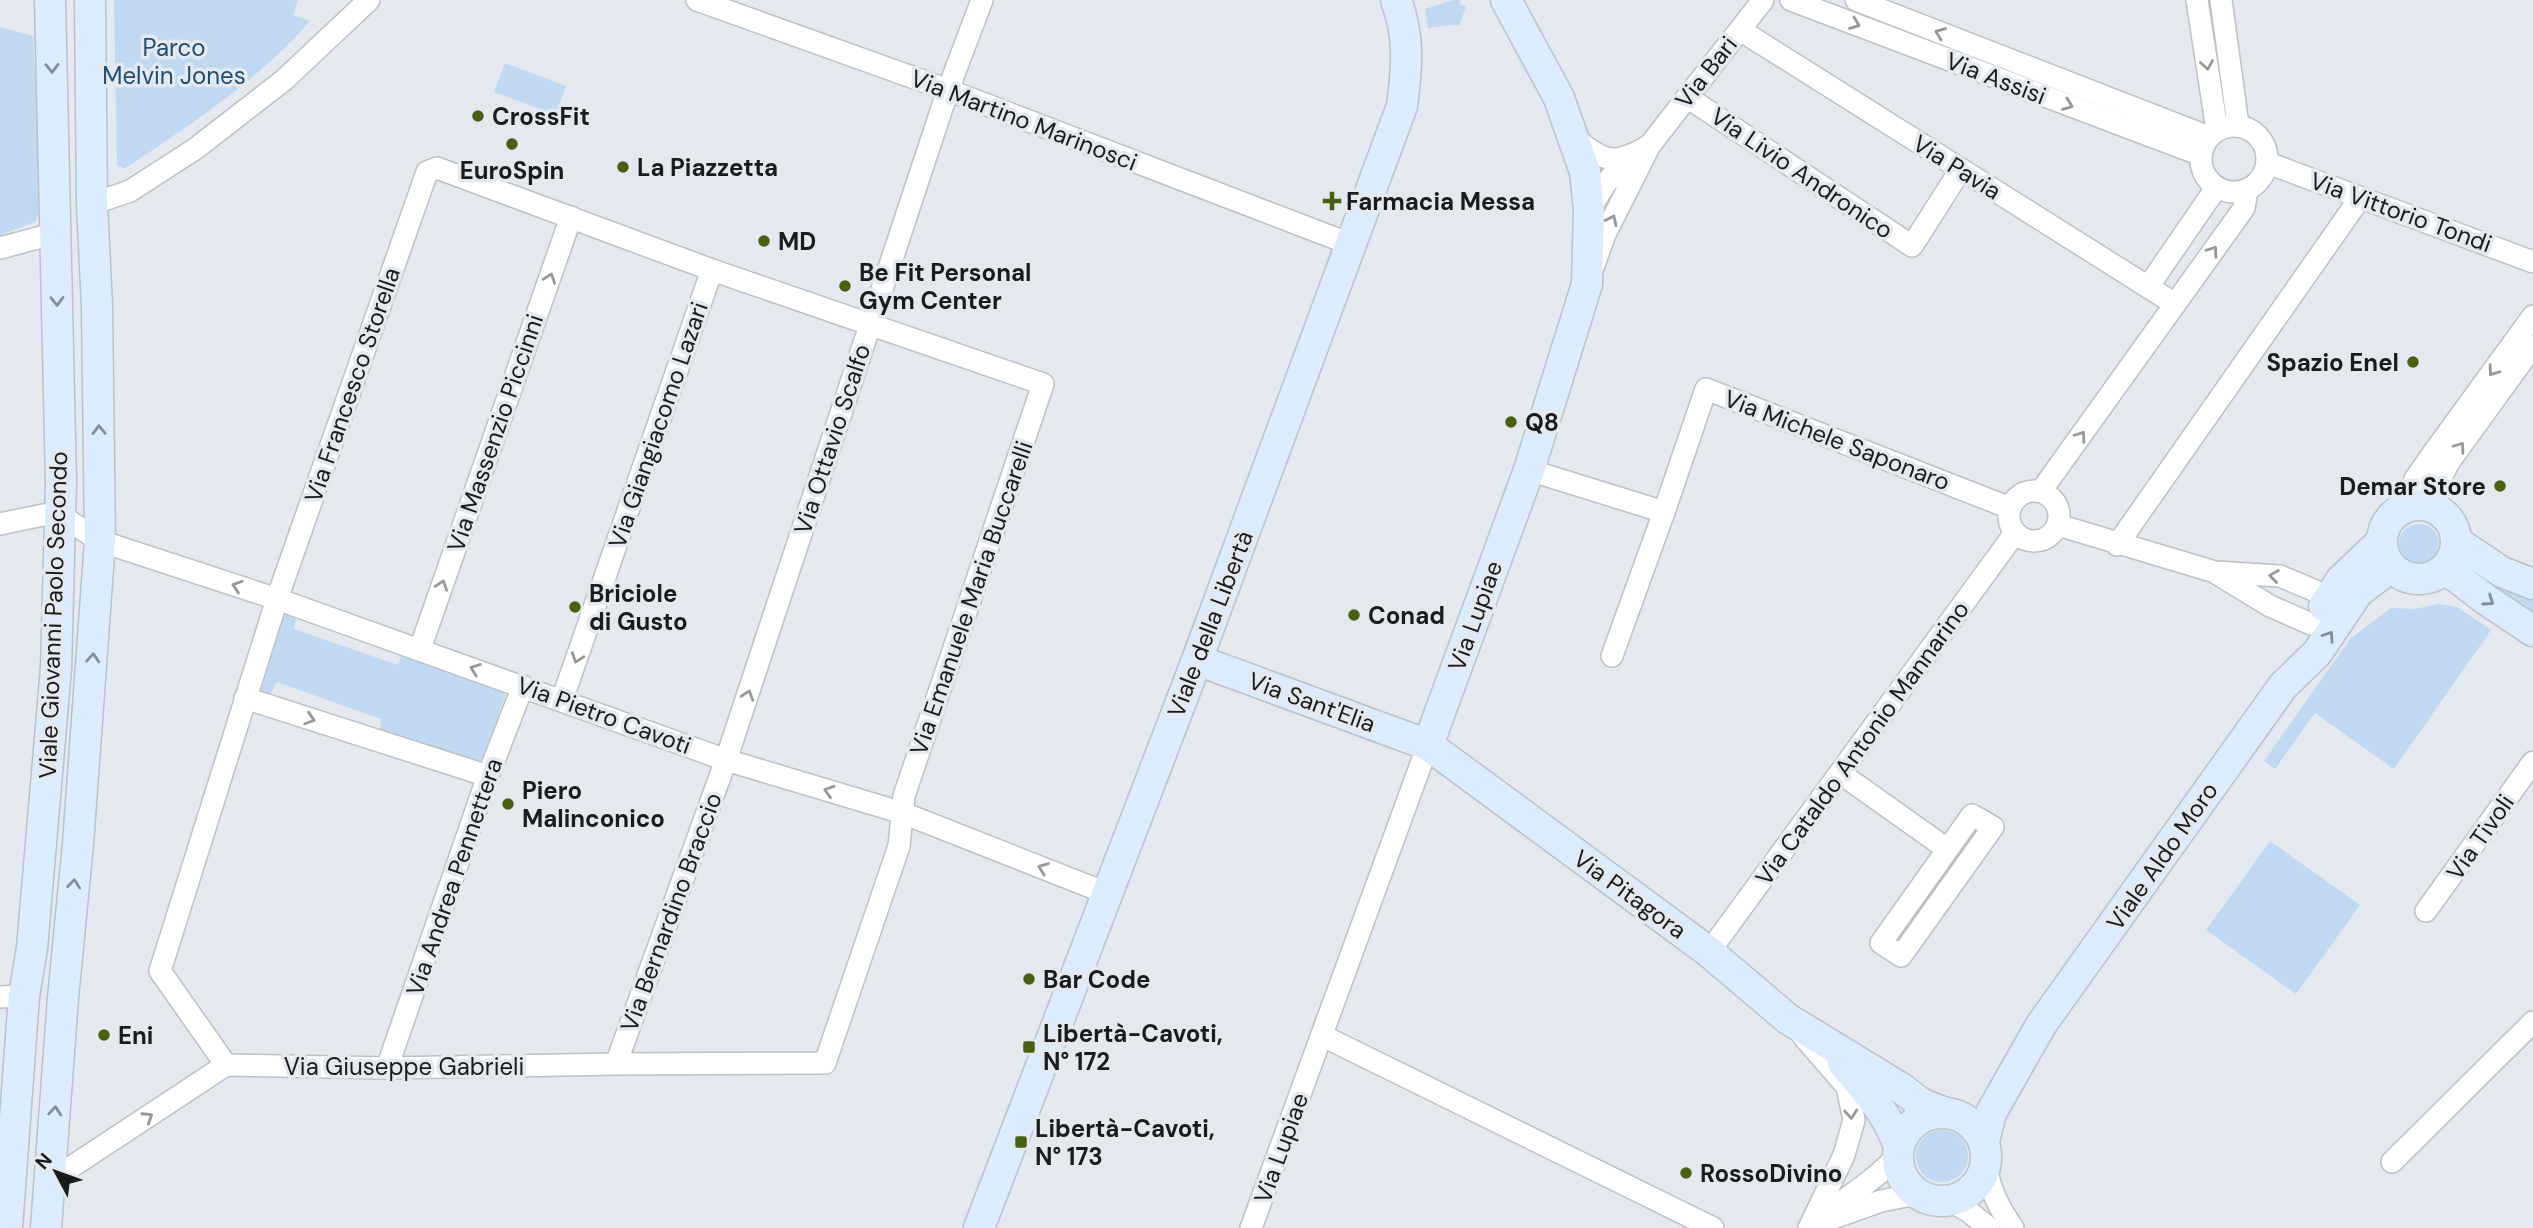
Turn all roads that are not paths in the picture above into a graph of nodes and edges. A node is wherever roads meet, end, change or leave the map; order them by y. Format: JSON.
{"nodes":[{"id":1,"x":50,"y":0,"type":"edge"},
{"id":2,"x":90,"y":0,"type":"edge"},
{"id":3,"x":369,"y":0,"type":"edge"},
{"id":4,"x":697,"y":0,"type":"edge"},
{"id":5,"x":982,"y":0,"type":"edge"},
{"id":6,"x":1506,"y":0,"type":"edge"},
{"id":7,"x":1763,"y":0,"type":"edge"},
{"id":8,"x":1791,"y":0,"type":"edge"},
{"id":9,"x":1856,"y":0,"type":"edge"},
{"id":10,"x":2197,"y":0,"type":"edge"},
{"id":11,"x":2221,"y":0,"type":"edge"},
{"id":12,"x":1400,"y":4,"type":"edge"},
{"id":13,"x":353,"y":9,"type":"edge"},
{"id":14,"x":1740,"y":30,"type":"junction"},
{"id":15,"x":948,"y":90,"type":"junction"},
{"id":16,"x":1687,"y":97,"type":"junction"},
{"id":17,"x":1573,"y":137,"type":"junction"},
{"id":18,"x":2216,"y":137,"type":"junction"},
{"id":19,"x":1650,"y":145,"type":"junction"},
{"id":20,"x":1627,"y":159,"type":"junction"},
{"id":21,"x":2267,"y":163,"type":"junction"},
{"id":22,"x":1961,"y":170,"type":"junction"},
{"id":23,"x":2216,"y":188,"type":"junction"},
{"id":24,"x":2247,"y":190,"type":"junction"},
{"id":25,"x":2361,"y":198,"type":"junction"},
{"id":26,"x":92,"y":204,"type":"junction"},
{"id":27,"x":1589,"y":210,"type":"junction"},
{"id":28,"x":571,"y":218,"type":"junction"},
{"id":29,"x":56,"y":233,"type":"junction"},
{"id":30,"x":1350,"y":244,"type":"junction"},
{"id":31,"x":0,"y":248,"type":"edge"},
{"id":32,"x":2533,"y":262,"type":"edge"},
{"id":33,"x":712,"y":270,"type":"junction"},
{"id":34,"x":1587,"y":284,"type":"junction"},
{"id":35,"x":2148,"y":287,"type":"junction"},
{"id":36,"x":2175,"y":304,"type":"junction"},
{"id":37,"x":2533,"y":316,"type":"edge"},
{"id":38,"x":870,"y":324,"type":"junction"},
{"id":39,"x":2533,"y":346,"type":"edge"},
{"id":40,"x":1530,"y":470,"type":"junction"},
{"id":41,"x":2041,"y":491,"type":"junction"},
{"id":42,"x":2010,"y":508,"type":"junction"},
{"id":43,"x":2420,"y":508,"type":"junction"},
{"id":44,"x":1664,"y":512,"type":"junction"},
{"id":45,"x":60,"y":515,"type":"junction"},
{"id":46,"x":0,"y":524,"type":"edge"},
{"id":47,"x":2058,"y":525,"type":"junction"},
{"id":48,"x":2015,"y":533,"type":"junction"},
{"id":49,"x":100,"y":541,"type":"junction"},
{"id":50,"x":2117,"y":545,"type":"junction"},
{"id":51,"x":2386,"y":555,"type":"junction"},
{"id":52,"x":2452,"y":555,"type":"junction"},
{"id":53,"x":2215,"y":572,"type":"junction"},
{"id":54,"x":2533,"y":584,"type":"edge"},
{"id":55,"x":2330,"y":597,"type":"junction"},
{"id":56,"x":277,"y":599,"type":"junction"},
{"id":57,"x":2311,"y":624,"type":"junction"},
{"id":58,"x":2533,"y":631,"type":"edge"},
{"id":59,"x":419,"y":649,"type":"junction"},
{"id":60,"x":1612,"y":656,"type":"dead end"},
{"id":61,"x":1197,"y":660,"type":"junction"},
{"id":62,"x":523,"y":686,"type":"junction"},
{"id":63,"x":2283,"y":686,"type":"junction"},
{"id":64,"x":246,"y":698,"type":"junction"},
{"id":65,"x":562,"y":700,"type":"junction"},
{"id":66,"x":1428,"y":745,"type":"junction"},
{"id":67,"x":726,"y":760,"type":"junction"},
{"id":68,"x":2533,"y":762,"type":"edge"},
{"id":69,"x":1840,"y":773,"type":"junction"},
{"id":70,"x":488,"y":776,"type":"junction"},
{"id":71,"x":903,"y":813,"type":"junction"},
{"id":72,"x":1947,"y":849,"type":"junction"},
{"id":73,"x":1106,"y":893,"type":"junction"},
{"id":74,"x":2426,"y":911,"type":"dead end"},
{"id":75,"x":1709,"y":952,"type":"junction"},
{"id":76,"x":12,"y":997,"type":"edge"},
{"id":77,"x":63,"y":998,"type":"junction"},
{"id":78,"x":1788,"y":1019,"type":"junction"},
{"id":79,"x":2533,"y":1022,"type":"edge"},
{"id":80,"x":2041,"y":1025,"type":"junction"},
{"id":81,"x":1323,"y":1036,"type":"junction"},
{"id":82,"x":1830,"y":1046,"type":"junction"},
{"id":83,"x":617,"y":1063,"type":"junction"},
{"id":84,"x":226,"y":1065,"type":"junction"},
{"id":85,"x":387,"y":1068,"type":"junction"},
{"id":86,"x":1948,"y":1113,"type":"junction"},
{"id":87,"x":1898,"y":1151,"type":"junction"},
{"id":88,"x":1985,"y":1153,"type":"junction"},
{"id":89,"x":2392,"y":1162,"type":"dead end"},
{"id":90,"x":50,"y":1181,"type":"junction"},
{"id":91,"x":1917,"y":1194,"type":"junction"},
{"id":92,"x":1951,"y":1201,"type":"junction"},
{"id":93,"x":1810,"y":1227,"type":"edge"},
{"id":94,"x":7,"y":1228,"type":"edge"},
{"id":95,"x":46,"y":1228,"type":"edge"},
{"id":96,"x":979,"y":1228,"type":"edge"},
{"id":97,"x":1253,"y":1228,"type":"edge"},
{"id":98,"x":1713,"y":1228,"type":"edge"},
{"id":99,"x":1989,"y":1228,"type":"edge"},
{"id":100,"x":2012,"y":1228,"type":"edge"}],
"edges":[{"from":1,"to":29,"type":"main road","name":"Viale Giovanni Paolo Secondo","one_way":true},
{"from":2,"to":26,"type":"main road","name":"Viale Giovanni Paolo Secondo"},
{"from":3,"to":13,"type":"street"},
{"from":4,"to":15,"type":"street","name":"Via Martino Marinosci"},
{"from":5,"to":15,"type":"street","name":"Via Ottavio Scalfo"},
{"from":6,"to":17,"type":"main road","name":"Via Lupiae"},
{"from":7,"to":14,"type":"street","name":"Via Bari"},
{"from":8,"to":18,"type":"street","name":"Via Assisi","one_way":true},
{"from":18,"to":9,"type":"street","name":"Via Assisi","one_way":true},
{"from":10,"to":18,"type":"street","one_way":true},
{"from":11,"to":18,"type":"street"},
{"from":12,"to":30,"type":"main road","name":"Viale della Libertà"},
{"from":13,"to":26,"type":"street"},
{"from":14,"to":16,"type":"street","name":"Via Bari"},
{"from":14,"to":22,"type":"street","name":"Via Pavia"},
{"from":15,"to":30,"type":"street","name":"Via Martino Marinosci"},
{"from":15,"to":38,"type":"street","name":"Via Ottavio Scalfo"},
{"from":16,"to":19,"type":"street","name":"Via Bari"},
{"from":16,"to":22,"type":"street","name":"Via Livio Andronico"},
{"from":17,"to":20,"type":"street"},
{"from":17,"to":27,"type":"main road","name":"Via Lupiae"},
{"from":18,"to":21,"type":"street"},
{"from":18,"to":23,"type":"street"},
{"from":19,"to":20,"type":"street","name":"Via Bari"},
{"from":34,"to":19,"type":"street","name":"Via Bari","one_way":true},
{"from":20,"to":27,"type":"street","name":"Via Bari"},
{"from":21,"to":24,"type":"street"},
{"from":21,"to":25,"type":"street","name":"Via Vittorio Tondi"},
{"from":22,"to":35,"type":"street","name":"Via Pavia"},
{"from":23,"to":24,"type":"street"},
{"from":23,"to":35,"type":"street"},
{"from":36,"to":24,"type":"street","one_way":true},
{"from":25,"to":32,"type":"street","name":"Via Vittorio Tondi"},
{"from":25,"to":50,"type":"street"},
{"from":49,"to":26,"type":"main road","name":"Viale Giovanni Paolo Secondo","one_way":true},
{"from":27,"to":34,"type":"main road","name":"Via Lupiae"},
{"from":28,"to":33,"type":"street"},
{"from":28,"to":56,"type":"street","name":"Via Francesco Storella"},
{"from":59,"to":28,"type":"street","name":"Via Massenzio Piccinni","one_way":true},
{"from":29,"to":31,"type":"street"},
{"from":29,"to":45,"type":"main road","name":"Viale Giovanni Paolo Secondo","one_way":true},
{"from":30,"to":61,"type":"main road","name":"Viale della Libertà"},
{"from":33,"to":38,"type":"street"},
{"from":33,"to":65,"type":"street","name":"Via Giangiacomo Lazari","one_way":true},
{"from":34,"to":40,"type":"main road","name":"Via Lupiae"},
{"from":35,"to":36,"type":"street","name":"Via Pavia"},
{"from":41,"to":36,"type":"street","one_way":true},
{"from":37,"to":43,"type":"street","name":"Viale Aldo Moro","one_way":true},
{"from":67,"to":38,"type":"street","name":"Via Ottavio Scalfo","one_way":true},
{"from":38,"to":71,"type":"street","name":"Via Emanuele Maria Buccarelli"},
{"from":43,"to":39,"type":"street","name":"Viale Aldo Moro","one_way":true},
{"from":40,"to":44,"type":"street"},
{"from":40,"to":66,"type":"main road","name":"Via Lupiae"},
{"from":41,"to":42,"type":"street"},
{"from":41,"to":47,"type":"street"},
{"from":42,"to":44,"type":"street","name":"Via Michele Saponaro"},
{"from":42,"to":48,"type":"street"},
{"from":43,"to":51,"type":"main road","name":"Viale Aldo Moro"},
{"from":43,"to":52,"type":"main road"},
{"from":44,"to":60,"type":"street","name":"Via Michele Saponaro"},
{"from":45,"to":46,"type":"street"},
{"from":45,"to":49,"type":"street","name":"Via Pietro Cavoti"},
{"from":45,"to":76,"type":"main road","name":"Viale Giovanni Paolo Secondo"},
{"from":47,"to":48,"type":"street"},
{"from":47,"to":50,"type":"street"},
{"from":48,"to":69,"type":"street","name":"Via Cataldo Antonio Mannarino"},
{"from":56,"to":49,"type":"street","name":"Via Pietro Cavoti","one_way":true},
{"from":77,"to":49,"type":"main road","name":"Viale Giovanni Paolo Secondo","one_way":true},
{"from":50,"to":53,"type":"street"},
{"from":51,"to":52,"type":"main road"},
{"from":51,"to":55,"type":"main road","name":"Viale Aldo Moro"},
{"from":63,"to":51,"type":"main road","name":"Viale Aldo Moro","one_way":true},
{"from":52,"to":54,"type":"main road"},
{"from":52,"to":58,"type":"main road","one_way":true},
{"from":55,"to":53,"type":"street","one_way":true},
{"from":53,"to":57,"type":"street"},
{"from":55,"to":57,"type":"main road","name":"Viale Aldo Moro"},
{"from":56,"to":59,"type":"street","name":"Via Pietro Cavoti"},
{"from":56,"to":64,"type":"street"},
{"from":57,"to":63,"type":"main road","name":"Viale Aldo Moro"},
{"from":62,"to":59,"type":"street","name":"Via Pietro Cavoti","one_way":true},
{"from":61,"to":66,"type":"main road","name":"Via Sant'Elia"},
{"from":61,"to":73,"type":"main road","name":"Viale della Libertà"},
{"from":62,"to":65,"type":"street","name":"Via Pietro Cavoti"},
{"from":62,"to":70,"type":"street","name":"Via Andrea Pennettera"},
{"from":63,"to":80,"type":"main road","name":"Viale Aldo Moro"},
{"from":64,"to":70,"type":"street","one_way":true},
{"from":64,"to":84,"type":"street"},
{"from":65,"to":67,"type":"street","name":"Via Pietro Cavoti"},
{"from":66,"to":75,"type":"main road","name":"Via Pitagora"},
{"from":66,"to":81,"type":"street","name":"Via Lupiae"},
{"from":71,"to":67,"type":"street","name":"Via Pietro Cavoti","one_way":true},
{"from":67,"to":83,"type":"street","name":"Via Bernardino Braccio"},
{"from":68,"to":74,"type":"street","name":"Via Tivoli"},
{"from":69,"to":72,"type":"street"},
{"from":69,"to":75,"type":"street","name":"Via Cataldo Antonio Mannarino"},
{"from":70,"to":85,"type":"street","name":"Via Andrea Pennettera"},
{"from":73,"to":71,"type":"street","name":"Via Pietro Cavoti","one_way":true},
{"from":71,"to":83,"type":"street","name":"Via Giuseppe Gabrieli"},
{"from":72,"to":72,"type":"street"},
{"from":73,"to":96,"type":"main road","name":"Viale della Libertà"},
{"from":75,"to":78,"type":"main road","name":"Via Pitagora"},
{"from":76,"to":77,"type":"main road"},
{"from":76,"to":94,"type":"main road","name":"Viale Giovanni Paolo Secondo"},
{"from":90,"to":77,"type":"main road","name":"Viale Giovanni Paolo Secondo","one_way":true},
{"from":78,"to":82,"type":"main road","name":"Via Pitagora"},
{"from":78,"to":93,"type":"street","one_way":true},
{"from":79,"to":89,"type":"street"},
{"from":80,"to":86,"type":"main road","name":"Viale Aldo Moro"},
{"from":80,"to":88,"type":"main road","name":"Viale Aldo Moro"},
{"from":81,"to":97,"type":"street","name":"Via Lupiae"},
{"from":81,"to":98,"type":"street"},
{"from":82,"to":86,"type":"main road","name":"Via Pitagora"},
{"from":82,"to":87,"type":"main road","name":"Via Pitagora"},
{"from":83,"to":85,"type":"street","name":"Via Giuseppe Gabrieli"},
{"from":84,"to":85,"type":"street","name":"Via Giuseppe Gabrieli"},
{"from":90,"to":84,"type":"street","one_way":true},
{"from":86,"to":87,"type":"main road"},
{"from":86,"to":88,"type":"main road","name":"Via Pitagora"},
{"from":87,"to":91,"type":"main road","name":"Via Pitagora"},
{"from":87,"to":93,"type":"street"},
{"from":88,"to":92,"type":"main road"},
{"from":88,"to":100,"type":"street","name":"Via Pitagora"},
{"from":90,"to":95,"type":"main road","name":"Viale Giovanni Paolo Secondo"},
{"from":91,"to":92,"type":"main road"},
{"from":91,"to":93,"type":"street"},
{"from":92,"to":99,"type":"street"}]}
